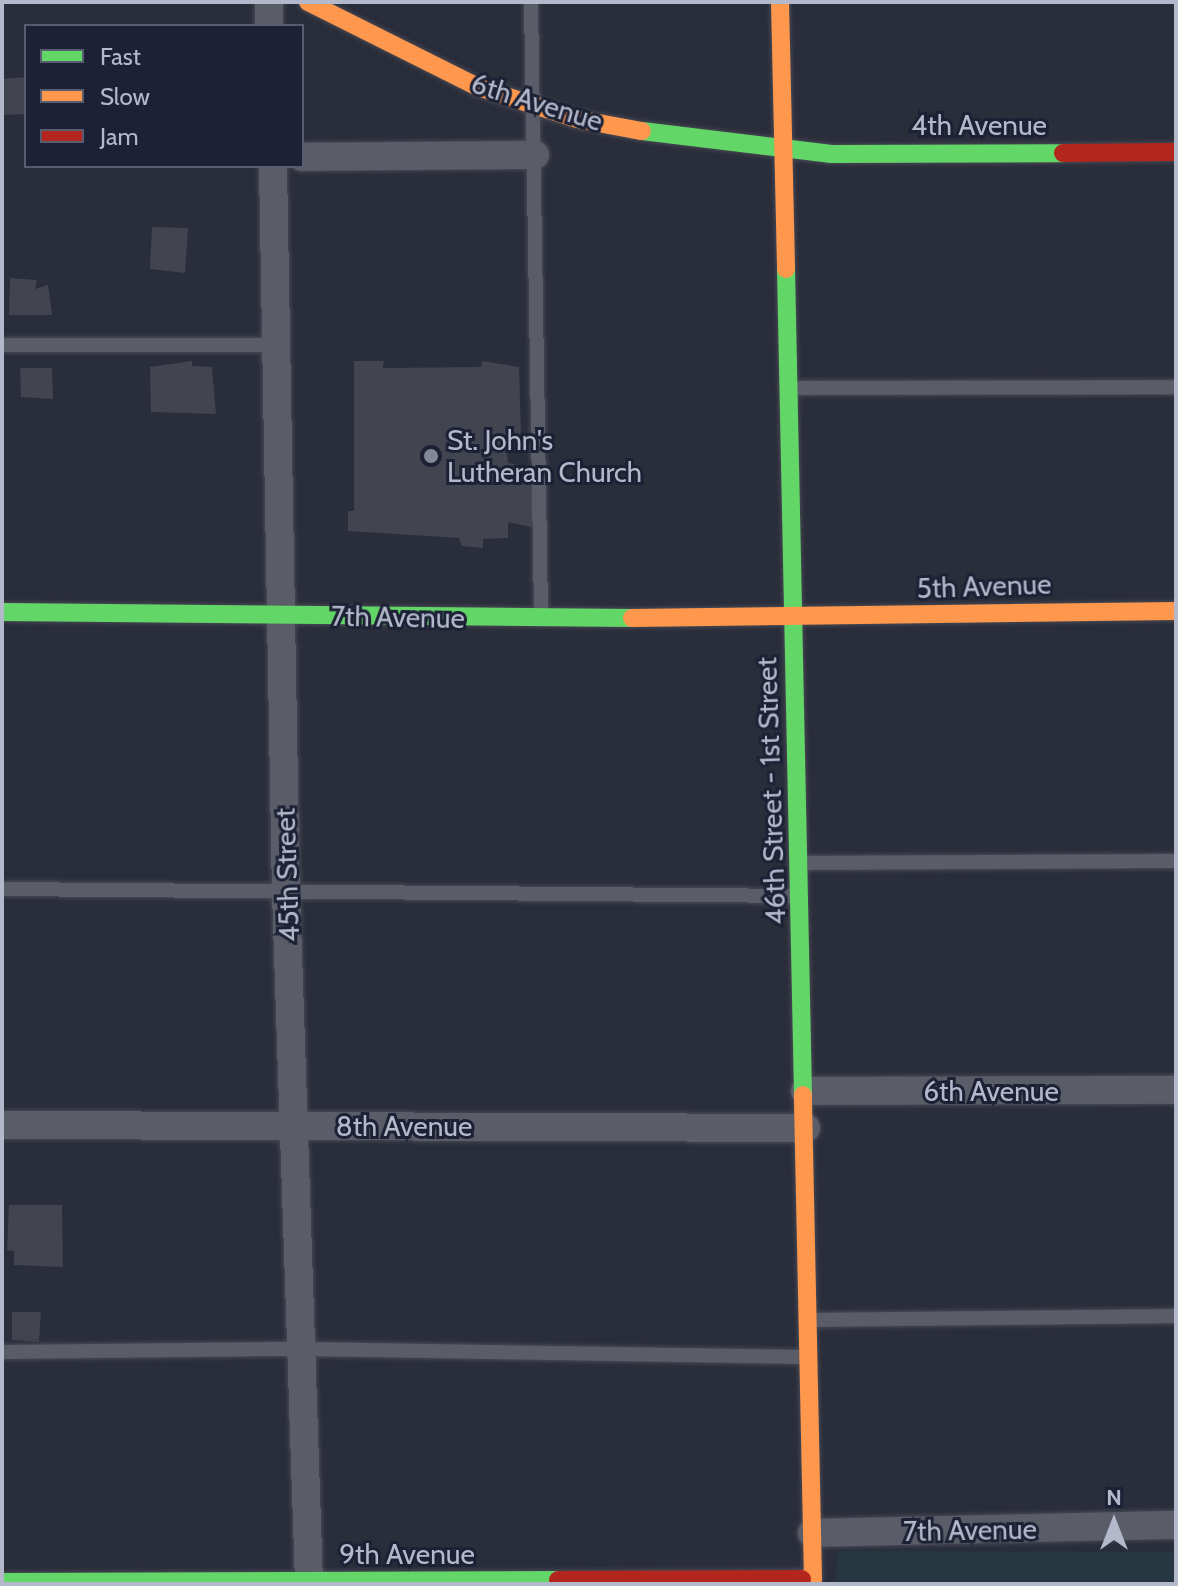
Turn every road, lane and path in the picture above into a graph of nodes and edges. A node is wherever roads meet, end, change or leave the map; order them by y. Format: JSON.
{"nodes":[{"id":1,"x":269,"y":2,"type":"edge"},
{"id":2,"x":308,"y":2,"type":"edge"},
{"id":3,"x":531,"y":2,"type":"edge"},
{"id":4,"x":780,"y":2,"type":"edge"},
{"id":5,"x":269,"y":24,"type":"edge"},
{"id":6,"x":534,"y":106,"type":"junction"},
{"id":7,"x":783,"y":147,"type":"junction"},
{"id":8,"x":1176,"y":152,"type":"edge"},
{"id":9,"x":535,"y":155,"type":"junction"},
{"id":10,"x":304,"y":157,"type":"edge"},
{"id":11,"x":273,"y":168,"type":"edge"},
{"id":12,"x":2,"y":345,"type":"edge"},
{"id":13,"x":277,"y":345,"type":"junction"},
{"id":14,"x":1176,"y":387,"type":"edge"},
{"id":15,"x":788,"y":388,"type":"junction"},
{"id":16,"x":1176,"y":611,"type":"edge"},
{"id":17,"x":2,"y":612,"type":"edge"},
{"id":18,"x":282,"y":615,"type":"junction"},
{"id":19,"x":541,"y":620,"type":"junction"},
{"id":20,"x":794,"y":620,"type":"junction"},
{"id":21,"x":1176,"y":861,"type":"edge"},
{"id":22,"x":800,"y":863,"type":"junction"},
{"id":23,"x":2,"y":889,"type":"edge"},
{"id":24,"x":286,"y":893,"type":"junction"},
{"id":25,"x":802,"y":896,"type":"junction"},
{"id":26,"x":1176,"y":1090,"type":"edge"},
{"id":27,"x":805,"y":1091,"type":"junction"},
{"id":28,"x":2,"y":1125,"type":"edge"},
{"id":29,"x":298,"y":1125,"type":"junction"},
{"id":30,"x":806,"y":1128,"type":"junction"},
{"id":31,"x":1176,"y":1316,"type":"edge"},
{"id":32,"x":811,"y":1320,"type":"junction"},
{"id":33,"x":303,"y":1349,"type":"junction"},
{"id":34,"x":2,"y":1352,"type":"edge"},
{"id":35,"x":811,"y":1357,"type":"junction"},
{"id":36,"x":1176,"y":1525,"type":"edge"},
{"id":37,"x":812,"y":1533,"type":"junction"},
{"id":38,"x":813,"y":1579,"type":"joint"},
{"id":39,"x":2,"y":1582,"type":"edge"},
{"id":40,"x":309,"y":1583,"type":"edge"}],
"edges":[{"from":1,"to":5,"type":"street"},
{"from":2,"to":6,"type":"street","name":"6th Avenue"},
{"from":3,"to":6,"type":"lane"},
{"from":4,"to":7,"type":"street","name":"46th Street - 1st Street"},
{"from":6,"to":7,"type":"street","name":"6th Avenue"},
{"from":6,"to":9,"type":"lane"},
{"from":7,"to":8,"type":"street","name":"4th Avenue"},
{"from":7,"to":15,"type":"street","name":"46th Street - 1st Street"},
{"from":9,"to":10,"type":"street","name":"6th Avenue"},
{"from":9,"to":19,"type":"lane"},
{"from":11,"to":13,"type":"street","name":"45th Street"},
{"from":12,"to":13,"type":"lane"},
{"from":13,"to":18,"type":"street","name":"45th Street"},
{"from":14,"to":15,"type":"lane"},
{"from":15,"to":20,"type":"street","name":"46th Street - 1st Street"},
{"from":16,"to":20,"type":"street","name":"5th Avenue"},
{"from":17,"to":18,"type":"street","name":"7th Avenue"},
{"from":18,"to":19,"type":"street","name":"7th Avenue"},
{"from":18,"to":24,"type":"street","name":"45th Street"},
{"from":19,"to":20,"type":"street","name":"7th Avenue"},
{"from":20,"to":22,"type":"street","name":"46th Street - 1st Street"},
{"from":21,"to":22,"type":"lane"},
{"from":22,"to":25,"type":"street","name":"46th Street - 1st Street"},
{"from":23,"to":24,"type":"lane"},
{"from":24,"to":25,"type":"lane"},
{"from":24,"to":29,"type":"street","name":"45th Street"},
{"from":25,"to":27,"type":"street","name":"46th Street - 1st Street"},
{"from":26,"to":27,"type":"street","name":"6th Avenue"},
{"from":27,"to":30,"type":"street","name":"46th Street - 1st Street"},
{"from":28,"to":29,"type":"street","name":"8th Avenue"},
{"from":29,"to":30,"type":"street","name":"8th Avenue"},
{"from":29,"to":33,"type":"street","name":"45th Street"},
{"from":30,"to":32,"type":"street","name":"46th Street - 1st Street"},
{"from":31,"to":32,"type":"lane"},
{"from":32,"to":35,"type":"street","name":"46th Street - 1st Street"},
{"from":33,"to":34,"type":"lane"},
{"from":33,"to":35,"type":"lane"},
{"from":33,"to":40,"type":"street","name":"45th Street"},
{"from":35,"to":37,"type":"street","name":"46th Street - 1st Street"},
{"from":36,"to":37,"type":"street","name":"7th Avenue"},
{"from":37,"to":38,"type":"street","name":"46th Street - 1st Street"},
{"from":38,"to":40,"type":"street","name":"9th Avenue"},
{"from":39,"to":40,"type":"street","name":"9th Avenue"}]}
